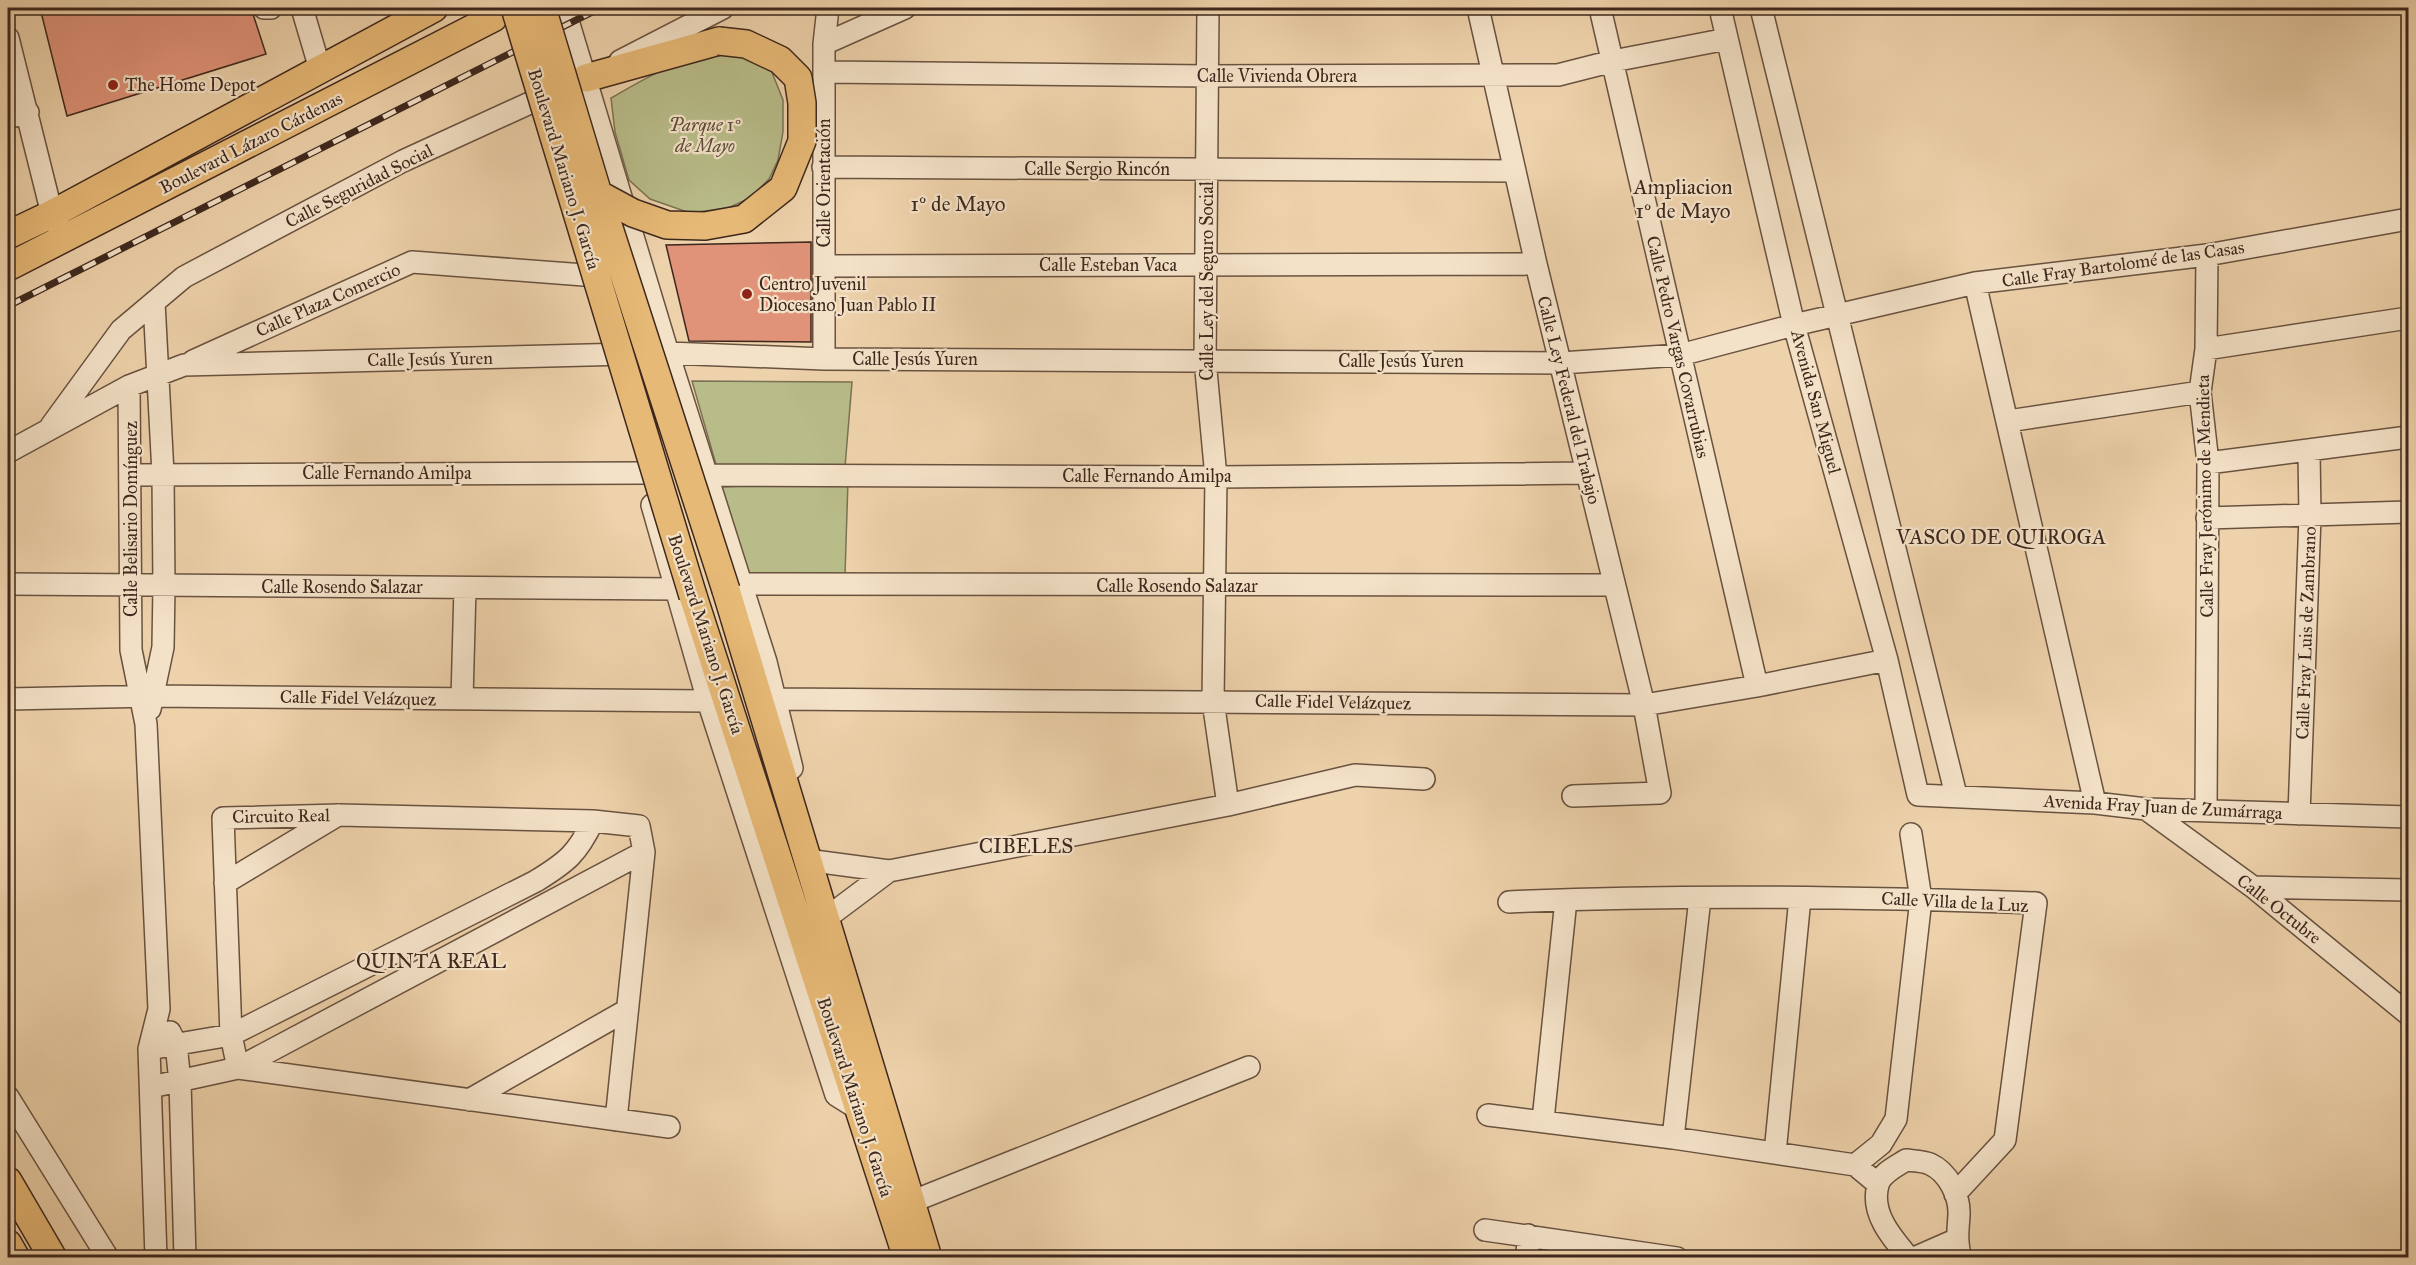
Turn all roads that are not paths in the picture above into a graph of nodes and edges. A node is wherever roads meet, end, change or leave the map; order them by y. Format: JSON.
{"nodes":[{"id":1,"x":264,"y":8,"type":"edge"},
{"id":2,"x":271,"y":8,"type":"edge"},
{"id":3,"x":302,"y":8,"type":"edge"},
{"id":4,"x":434,"y":8,"type":"edge"},
{"id":5,"x":723,"y":8,"type":"edge"},
{"id":6,"x":828,"y":8,"type":"edge"},
{"id":7,"x":905,"y":8,"type":"edge"},
{"id":8,"x":1208,"y":8,"type":"edge"},
{"id":9,"x":1478,"y":8,"type":"edge"},
{"id":10,"x":1600,"y":8,"type":"edge"},
{"id":11,"x":1720,"y":8,"type":"edge"},
{"id":12,"x":1761,"y":8,"type":"edge"},
{"id":13,"x":560,"y":10,"type":"edge"},
{"id":14,"x":502,"y":15,"type":"edge"},
{"id":15,"x":8,"y":38,"type":"edge"},
{"id":16,"x":1727,"y":39,"type":"junction"},
{"id":17,"x":824,"y":44,"type":"junction"},
{"id":18,"x":1613,"y":61,"type":"junction"},
{"id":19,"x":11,"y":62,"type":"edge"},
{"id":20,"x":320,"y":69,"type":"junction"},
{"id":21,"x":824,"y":72,"type":"junction"},
{"id":22,"x":1495,"y":75,"type":"junction"},
{"id":23,"x":1209,"y":76,"type":"junction"},
{"id":24,"x":586,"y":78,"type":"junction"},
{"id":25,"x":534,"y":100,"type":"junction"},
{"id":26,"x":28,"y":112,"type":"junction"},
{"id":27,"x":8,"y":118,"type":"edge"},
{"id":28,"x":823,"y":167,"type":"junction"},
{"id":29,"x":1207,"y":170,"type":"junction"},
{"id":30,"x":1515,"y":171,"type":"junction"},
{"id":31,"x":598,"y":194,"type":"junction"},
{"id":32,"x":52,"y":214,"type":"junction"},
{"id":33,"x":2409,"y":219,"type":"edge"},
{"id":34,"x":8,"y":235,"type":"edge"},
{"id":35,"x":65,"y":239,"type":"junction"},
{"id":36,"x":2207,"y":255,"type":"junction"},
{"id":37,"x":1536,"y":264,"type":"junction"},
{"id":38,"x":1207,"y":265,"type":"junction"},
{"id":39,"x":825,"y":266,"type":"junction"},
{"id":40,"x":8,"y":267,"type":"edge"},
{"id":41,"x":584,"y":274,"type":"junction"},
{"id":42,"x":1975,"y":283,"type":"junction"},
{"id":43,"x":154,"y":302,"type":"junction"},
{"id":44,"x":1839,"y":316,"type":"junction"},
{"id":45,"x":2409,"y":318,"type":"edge"},
{"id":46,"x":1794,"y":325,"type":"junction"},
{"id":47,"x":2206,"y":349,"type":"junction"},
{"id":48,"x":668,"y":352,"type":"junction"},
{"id":49,"x":606,"y":354,"type":"junction"},
{"id":50,"x":1680,"y":355,"type":"junction"},
{"id":51,"x":824,"y":359,"type":"junction"},
{"id":52,"x":1205,"y":360,"type":"junction"},
{"id":53,"x":1561,"y":363,"type":"junction"},
{"id":54,"x":184,"y":365,"type":"junction"},
{"id":55,"x":157,"y":373,"type":"junction"},
{"id":56,"x":129,"y":386,"type":"junction"},
{"id":57,"x":2200,"y":392,"type":"junction"},
{"id":58,"x":159,"y":407,"type":"junction"},
{"id":59,"x":130,"y":408,"type":"junction"},
{"id":60,"x":2008,"y":421,"type":"junction"},
{"id":61,"x":47,"y":432,"type":"junction"},
{"id":62,"x":2409,"y":437,"type":"edge"},
{"id":63,"x":8,"y":452,"type":"edge"},
{"id":64,"x":2309,"y":452,"type":"junction"},
{"id":65,"x":2208,"y":463,"type":"junction"},
{"id":66,"x":642,"y":473,"type":"junction"},
{"id":67,"x":1587,"y":473,"type":"junction"},
{"id":68,"x":163,"y":474,"type":"junction"},
{"id":69,"x":131,"y":475,"type":"junction"},
{"id":70,"x":706,"y":475,"type":"junction"},
{"id":71,"x":1216,"y":477,"type":"junction"},
{"id":72,"x":2409,"y":512,"type":"edge"},
{"id":73,"x":2310,"y":516,"type":"junction"},
{"id":74,"x":2207,"y":518,"type":"junction"},
{"id":75,"x":8,"y":584,"type":"edge"},
{"id":76,"x":132,"y":584,"type":"junction"},
{"id":77,"x":1613,"y":585,"type":"junction"},
{"id":78,"x":164,"y":586,"type":"junction"},
{"id":79,"x":734,"y":587,"type":"junction"},
{"id":80,"x":1215,"y":587,"type":"junction"},
{"id":81,"x":465,"y":588,"type":"junction"},
{"id":82,"x":685,"y":592,"type":"junction"},
{"id":83,"x":1887,"y":660,"type":"junction"},
{"id":84,"x":1757,"y":686,"type":"junction"},
{"id":85,"x":146,"y":696,"type":"junction"},
{"id":86,"x":8,"y":699,"type":"edge"},
{"id":87,"x":462,"y":699,"type":"junction"},
{"id":88,"x":776,"y":699,"type":"junction"},
{"id":89,"x":708,"y":701,"type":"junction"},
{"id":90,"x":1213,"y":701,"type":"junction"},
{"id":91,"x":1644,"y":705,"type":"junction"},
{"id":92,"x":1424,"y":779,"type":"dead end"},
{"id":93,"x":1918,"y":795,"type":"joint"},
{"id":94,"x":1956,"y":795,"type":"junction"},
{"id":95,"x":1573,"y":796,"type":"dead end"},
{"id":96,"x":2095,"y":804,"type":"junction"},
{"id":97,"x":1228,"y":805,"type":"junction"},
{"id":98,"x":2146,"y":809,"type":"junction"},
{"id":99,"x":2206,"y":810,"type":"junction"},
{"id":100,"x":2299,"y":814,"type":"junction"},
{"id":101,"x":339,"y":815,"type":"junction"},
{"id":102,"x":2409,"y":817,"type":"edge"},
{"id":103,"x":593,"y":821,"type":"junction"},
{"id":104,"x":1911,"y":834,"type":"dead end"},
{"id":105,"x":644,"y":852,"type":"junction"},
{"id":106,"x":814,"y":861,"type":"junction"},
{"id":107,"x":889,"y":871,"type":"junction"},
{"id":108,"x":225,"y":883,"type":"junction"},
{"id":109,"x":2253,"y":887,"type":"junction"},
{"id":110,"x":2409,"y":890,"type":"edge"},
{"id":111,"x":1700,"y":898,"type":"junction"},
{"id":112,"x":1800,"y":898,"type":"junction"},
{"id":113,"x":1921,"y":899,"type":"junction"},
{"id":114,"x":1566,"y":900,"type":"junction"},
{"id":115,"x":1509,"y":902,"type":"dead end"},
{"id":116,"x":829,"y":916,"type":"junction"},
{"id":117,"x":414,"y":943,"type":"junction"},
{"id":118,"x":426,"y":969,"type":"junction"},
{"id":119,"x":841,"y":976,"type":"junction"},
{"id":120,"x":2405,"y":1008,"type":"edge"},
{"id":121,"x":159,"y":1009,"type":"junction"},
{"id":122,"x":627,"y":1010,"type":"junction"},
{"id":123,"x":231,"y":1035,"type":"junction"},
{"id":124,"x":176,"y":1044,"type":"junction"},
{"id":125,"x":149,"y":1049,"type":"junction"},
{"id":126,"x":1249,"y":1067,"type":"dead end"},
{"id":127,"x":238,"y":1068,"type":"junction"},
{"id":128,"x":180,"y":1082,"type":"junction"},
{"id":129,"x":151,"y":1087,"type":"junction"},
{"id":130,"x":8,"y":1097,"type":"edge"},
{"id":131,"x":469,"y":1100,"type":"junction"},
{"id":132,"x":860,"y":1110,"type":"junction"},
{"id":133,"x":1488,"y":1115,"type":"dead end"},
{"id":134,"x":616,"y":1120,"type":"junction"},
{"id":135,"x":1543,"y":1120,"type":"junction"},
{"id":136,"x":669,"y":1127,"type":"dead end"},
{"id":137,"x":1673,"y":1138,"type":"junction"},
{"id":138,"x":1775,"y":1153,"type":"junction"},
{"id":139,"x":1855,"y":1165,"type":"junction"},
{"id":140,"x":8,"y":1181,"type":"edge"},
{"id":141,"x":1878,"y":1184,"type":"junction"},
{"id":142,"x":1955,"y":1194,"type":"junction"},
{"id":143,"x":910,"y":1202,"type":"junction"},
{"id":144,"x":1485,"y":1230,"type":"dead end"},
{"id":145,"x":1528,"y":1235,"type":"junction"},
{"id":146,"x":8,"y":1244,"type":"edge"},
{"id":147,"x":1958,"y":1249,"type":"edge"},
{"id":148,"x":16,"y":1257,"type":"edge"},
{"id":149,"x":52,"y":1257,"type":"edge"},
{"id":150,"x":108,"y":1257,"type":"edge"},
{"id":151,"x":156,"y":1257,"type":"edge"},
{"id":152,"x":185,"y":1257,"type":"edge"},
{"id":153,"x":907,"y":1257,"type":"edge"},
{"id":154,"x":928,"y":1257,"type":"edge"},
{"id":155,"x":1527,"y":1257,"type":"edge"},
{"id":156,"x":1677,"y":1257,"type":"edge"},
{"id":157,"x":1909,"y":1257,"type":"edge"},
{"id":158,"x":1914,"y":1257,"type":"edge"}],
"edges":[{"from":1,"to":2,"type":"street"},
{"from":3,"to":20,"type":"street"},
{"from":4,"to":20,"type":"main road","name":"Boulevard Lázaro Cárdenas"},
{"from":5,"to":24,"type":"street","name":"Calle Seguridad Social"},
{"from":6,"to":17,"type":"street","name":"Calle Orientación"},
{"from":7,"to":17,"type":"street"},
{"from":8,"to":23,"type":"street","name":"Calle Ley del Seguro Social"},
{"from":9,"to":22,"type":"street","name":"Calle Ley Federal del Trabajo"},
{"from":10,"to":18,"type":"street","name":"Calle Pedro Vargas Covarrubias"},
{"from":11,"to":16,"type":"street","name":"Avenida San Miguel"},
{"from":12,"to":44,"type":"street"},
{"from":13,"to":14,"type":"street"},
{"from":13,"to":24,"type":"street"},
{"from":13,"to":31,"type":"main road","name":"Boulevard Mariano J. García","bridge":true},
{"from":14,"to":25,"type":"street"},
{"from":14,"to":35,"type":"main road","name":"Boulevard Lázaro Cárdenas"},
{"from":14,"to":82,"type":"main road","name":"Boulevard Mariano J. García","bridge":true},
{"from":15,"to":19,"type":"street"},
{"from":16,"to":18,"type":"street","name":"Calle Vivienda Obrera"},
{"from":16,"to":46,"type":"street","name":"Avenida San Miguel"},
{"from":17,"to":21,"type":"street","name":"Calle Orientación"},
{"from":18,"to":22,"type":"street","name":"Calle Vivienda Obrera"},
{"from":18,"to":50,"type":"street","name":"Calle Pedro Vargas Covarrubias"},
{"from":19,"to":26,"type":"street"},
{"from":20,"to":32,"type":"main road","name":"Boulevard Lázaro Cárdenas"},
{"from":21,"to":23,"type":"street","name":"Calle Vivienda Obrera"},
{"from":21,"to":28,"type":"street","name":"Calle Orientación"},
{"from":22,"to":23,"type":"street","name":"Calle Vivienda Obrera"},
{"from":22,"to":30,"type":"street","name":"Calle Ley Federal del Trabajo"},
{"from":23,"to":29,"type":"street","name":"Calle Ley del Seguro Social"},
{"from":24,"to":25,"type":"street","name":"Calle Seguridad Social"},
{"from":24,"to":31,"type":"main road","bridge":true},
{"from":24,"to":48,"type":"street"},
{"from":25,"to":41,"type":"street"},
{"from":25,"to":43,"type":"street","name":"Calle Seguridad Social"},
{"from":26,"to":27,"type":"street"},
{"from":26,"to":32,"type":"street"},
{"from":28,"to":29,"type":"street","name":"Calle Sergio Rincón"},
{"from":28,"to":39,"type":"street","name":"Calle Orientación"},
{"from":29,"to":30,"type":"street","name":"Calle Sergio Rincón"},
{"from":29,"to":38,"type":"street","name":"Calle Ley del Seguro Social"},
{"from":30,"to":37,"type":"street","name":"Calle Ley Federal del Trabajo"},
{"from":31,"to":79,"type":"main road","name":"Boulevard Mariano J. García","bridge":true},
{"from":32,"to":34,"type":"main road","name":"Boulevard Lázaro Cárdenas"},
{"from":32,"to":35,"type":"street"},
{"from":33,"to":36,"type":"street","name":"Calle Fray Bartolomé de las Casas"},
{"from":35,"to":40,"type":"main road","name":"Boulevard Lázaro Cárdenas"},
{"from":36,"to":42,"type":"street","name":"Calle Fray Bartolomé de las Casas"},
{"from":36,"to":47,"type":"street","name":"Calle Fray Jerónimo de Mendieta"},
{"from":37,"to":38,"type":"street","name":"Calle Esteban Vaca"},
{"from":37,"to":53,"type":"street","name":"Calle Ley Federal del Trabajo"},
{"from":38,"to":39,"type":"street","name":"Calle Esteban Vaca"},
{"from":38,"to":52,"type":"street","name":"Calle Ley del Seguro Social"},
{"from":39,"to":51,"type":"street","name":"Calle Orientación"},
{"from":41,"to":49,"type":"street"},
{"from":41,"to":54,"type":"street","name":"Calle Plaza Comercio"},
{"from":42,"to":44,"type":"street","name":"Calle Fray Bartolomé de las Casas"},
{"from":42,"to":60,"type":"street"},
{"from":43,"to":55,"type":"street"},
{"from":43,"to":61,"type":"street","name":"Calle Seguridad Social"},
{"from":44,"to":46,"type":"street","name":"Calle Jesús Yuren"},
{"from":44,"to":94,"type":"street"},
{"from":45,"to":47,"type":"street"},
{"from":46,"to":50,"type":"street","name":"Calle Jesús Yuren"},
{"from":46,"to":83,"type":"street","name":"Avenida San Miguel"},
{"from":47,"to":57,"type":"street","name":"Calle Fray Jerónimo de Mendieta"},
{"from":48,"to":49,"type":"street","name":"Calle Jesús Yuren"},
{"from":48,"to":51,"type":"street","name":"Calle Jesús Yuren"},
{"from":48,"to":70,"type":"street"},
{"from":49,"to":54,"type":"street","name":"Calle Jesús Yuren"},
{"from":49,"to":66,"type":"street"},
{"from":50,"to":53,"type":"street","name":"Calle Jesús Yuren"},
{"from":50,"to":84,"type":"street","name":"Calle Pedro Vargas Covarrubias"},
{"from":51,"to":52,"type":"street","name":"Calle Jesús Yuren"},
{"from":52,"to":53,"type":"street","name":"Calle Jesús Yuren"},
{"from":52,"to":71,"type":"street","name":"Calle Ley del Seguro Social"},
{"from":53,"to":67,"type":"street","name":"Calle Ley Federal del Trabajo"},
{"from":54,"to":55,"type":"street","name":"Calle Jesús Yuren"},
{"from":55,"to":56,"type":"street","name":"Calle Jesús Yuren"},
{"from":55,"to":58,"type":"street"},
{"from":56,"to":59,"type":"street"},
{"from":56,"to":61,"type":"street","name":"Calle Jesús Yuren"},
{"from":57,"to":60,"type":"street"},
{"from":57,"to":65,"type":"street","name":"Calle Fray Jerónimo de Mendieta"},
{"from":58,"to":59,"type":"street","name":"Calle Belisario Domínguez"},
{"from":58,"to":68,"type":"street","name":"Calle Belisario Domínguez"},
{"from":59,"to":69,"type":"street","name":"Calle Belisario Domínguez"},
{"from":60,"to":96,"type":"street"},
{"from":61,"to":63,"type":"street","name":"Calle Jesús Yuren"},
{"from":62,"to":64,"type":"street"},
{"from":64,"to":65,"type":"street"},
{"from":64,"to":73,"type":"street","name":"Calle Fray Luis de Zambrano"},
{"from":65,"to":74,"type":"street","name":"Calle Fray Jerónimo de Mendieta"},
{"from":66,"to":68,"type":"street","name":"Calle Fernando Amilpa"},
{"from":66,"to":82,"type":"street"},
{"from":67,"to":71,"type":"street","name":"Calle Fernando Amilpa"},
{"from":67,"to":77,"type":"street","name":"Calle Ley Federal del Trabajo"},
{"from":68,"to":69,"type":"street","name":"Calle Fernando Amilpa"},
{"from":68,"to":78,"type":"street","name":"Calle Belisario Domínguez"},
{"from":69,"to":76,"type":"street","name":"Calle Belisario Domínguez"},
{"from":70,"to":71,"type":"street","name":"Calle Fernando Amilpa"},
{"from":70,"to":79,"type":"street"},
{"from":71,"to":80,"type":"street","name":"Calle Ley del Seguro Social"},
{"from":72,"to":73,"type":"street"},
{"from":73,"to":74,"type":"street"},
{"from":73,"to":100,"type":"street","name":"Calle Fray Luis de Zambrano"},
{"from":74,"to":99,"type":"street","name":"Calle Fray Jerónimo de Mendieta"},
{"from":75,"to":76,"type":"street","name":"Calle Rosendo Salazar"},
{"from":76,"to":78,"type":"street","name":"Calle Rosendo Salazar"},
{"from":76,"to":85,"type":"street","name":"Calle Belisario Domínguez"},
{"from":77,"to":80,"type":"street","name":"Calle Rosendo Salazar"},
{"from":77,"to":91,"type":"street","name":"Calle Ley Federal del Trabajo"},
{"from":78,"to":81,"type":"street","name":"Calle Rosendo Salazar"},
{"from":78,"to":85,"type":"street","name":"Calle Belisario Domínguez"},
{"from":79,"to":80,"type":"street","name":"Calle Rosendo Salazar"},
{"from":79,"to":88,"type":"street"},
{"from":79,"to":119,"type":"main road","name":"Boulevard Mariano J. García"},
{"from":80,"to":90,"type":"street","name":"Calle Ley del Seguro Social"},
{"from":81,"to":82,"type":"street","name":"Calle Rosendo Salazar"},
{"from":81,"to":87,"type":"street"},
{"from":82,"to":89,"type":"street"},
{"from":82,"to":132,"type":"main road","name":"Boulevard Mariano J. García"},
{"from":83,"to":84,"type":"street","name":"Calle Fidel Velázquez"},
{"from":83,"to":93,"type":"street","name":"Avenida San Miguel"},
{"from":84,"to":91,"type":"street","name":"Calle Fidel Velázquez"},
{"from":85,"to":86,"type":"street","name":"Calle Fidel Velázquez"},
{"from":85,"to":87,"type":"street","name":"Calle Fidel Velázquez"},
{"from":85,"to":121,"type":"street","name":"Calle Belisario Domínguez"},
{"from":87,"to":89,"type":"street","name":"Calle Fidel Velázquez"},
{"from":88,"to":90,"type":"street","name":"Calle Fidel Velázquez"},
{"from":88,"to":106,"type":"street"},
{"from":89,"to":132,"type":"street"},
{"from":90,"to":91,"type":"street","name":"Calle Fidel Velázquez"},
{"from":90,"to":97,"type":"street","name":"Calle Ley del Seguro Social"},
{"from":91,"to":95,"type":"street","name":"Calle Ley Federal del Trabajo"},
{"from":92,"to":97,"type":"street"},
{"from":93,"to":94,"type":"street","name":"Avenida Fray Juan de Zumárraga"},
{"from":94,"to":96,"type":"street","name":"Avenida Fray Juan de Zumárraga"},
{"from":96,"to":98,"type":"street","name":"Avenida Fray Juan de Zumárraga"},
{"from":97,"to":107,"type":"street"},
{"from":98,"to":99,"type":"street","name":"Avenida Fray Juan de Zumárraga"},
{"from":98,"to":109,"type":"street","name":"Calle Octubre"},
{"from":99,"to":100,"type":"street","name":"Avenida Fray Juan de Zumárraga"},
{"from":100,"to":102,"type":"street","name":"Avenida Fray Juan de Zumárraga"},
{"from":101,"to":103,"type":"street","name":"Circuito Real"},
{"from":101,"to":108,"type":"street"},
{"from":101,"to":108,"type":"street","name":"Circuito Real"},
{"from":103,"to":105,"type":"street","name":"Circuito Real"},
{"from":103,"to":117,"type":"street"},
{"from":104,"to":113,"type":"street"},
{"from":105,"to":118,"type":"street"},
{"from":105,"to":122,"type":"street","name":"Circuito Real"},
{"from":106,"to":107,"type":"street"},
{"from":106,"to":116,"type":"street"},
{"from":107,"to":116,"type":"street"},
{"from":108,"to":123,"type":"street","name":"Circuito Real"},
{"from":109,"to":110,"type":"street"},
{"from":109,"to":120,"type":"street","name":"Calle Octubre"},
{"from":111,"to":112,"type":"street","name":"Calle Villa de la Luz"},
{"from":111,"to":114,"type":"street","name":"Calle Villa de la Luz"},
{"from":111,"to":137,"type":"street"},
{"from":112,"to":113,"type":"street","name":"Calle Villa de la Luz"},
{"from":112,"to":138,"type":"street"},
{"from":113,"to":139,"type":"street"},
{"from":113,"to":142,"type":"street","name":"Calle Villa de la Luz"},
{"from":114,"to":115,"type":"street","name":"Calle Villa de la Luz"},
{"from":114,"to":135,"type":"street"},
{"from":116,"to":119,"type":"street"},
{"from":117,"to":118,"type":"street"},
{"from":117,"to":123,"type":"street"},
{"from":118,"to":127,"type":"street"},
{"from":119,"to":143,"type":"main road","name":"Boulevard Mariano J. García"},
{"from":121,"to":124,"type":"street","name":"Calle Belisario Domínguez"},
{"from":121,"to":125,"type":"street","name":"Calle Belisario Domínguez"},
{"from":122,"to":131,"type":"street"},
{"from":122,"to":134,"type":"street","name":"Circuito Real"},
{"from":123,"to":124,"type":"street"},
{"from":123,"to":127,"type":"street","name":"Circuito Real"},
{"from":124,"to":125,"type":"street"},
{"from":124,"to":128,"type":"street","name":"Calle Belisario Domínguez"},
{"from":125,"to":129,"type":"street","name":"Calle Belisario Domínguez"},
{"from":126,"to":143,"type":"street"},
{"from":127,"to":128,"type":"street"},
{"from":127,"to":131,"type":"street"},
{"from":128,"to":129,"type":"street"},
{"from":128,"to":152,"type":"street","name":"Calle Belisario Domínguez"},
{"from":129,"to":151,"type":"street","name":"Calle Belisario Domínguez"},
{"from":130,"to":150,"type":"street"},
{"from":131,"to":134,"type":"street"},
{"from":132,"to":153,"type":"main road","name":"Boulevard Mariano J. García"},
{"from":133,"to":135,"type":"street"},
{"from":134,"to":136,"type":"street"},
{"from":135,"to":137,"type":"street"},
{"from":137,"to":138,"type":"street"},
{"from":138,"to":139,"type":"street"},
{"from":139,"to":141,"type":"street"},
{"from":140,"to":149,"type":"main road"},
{"from":141,"to":142,"type":"street"},
{"from":141,"to":157,"type":"street"},
{"from":142,"to":147,"type":"street"},
{"from":143,"to":154,"type":"main road","name":"Boulevard Mariano J. García"},
{"from":144,"to":145,"type":"street"},
{"from":145,"to":155,"type":"street"},
{"from":145,"to":156,"type":"street"},
{"from":146,"to":148,"type":"main road"},
{"from":147,"to":158,"type":"street"}]}
